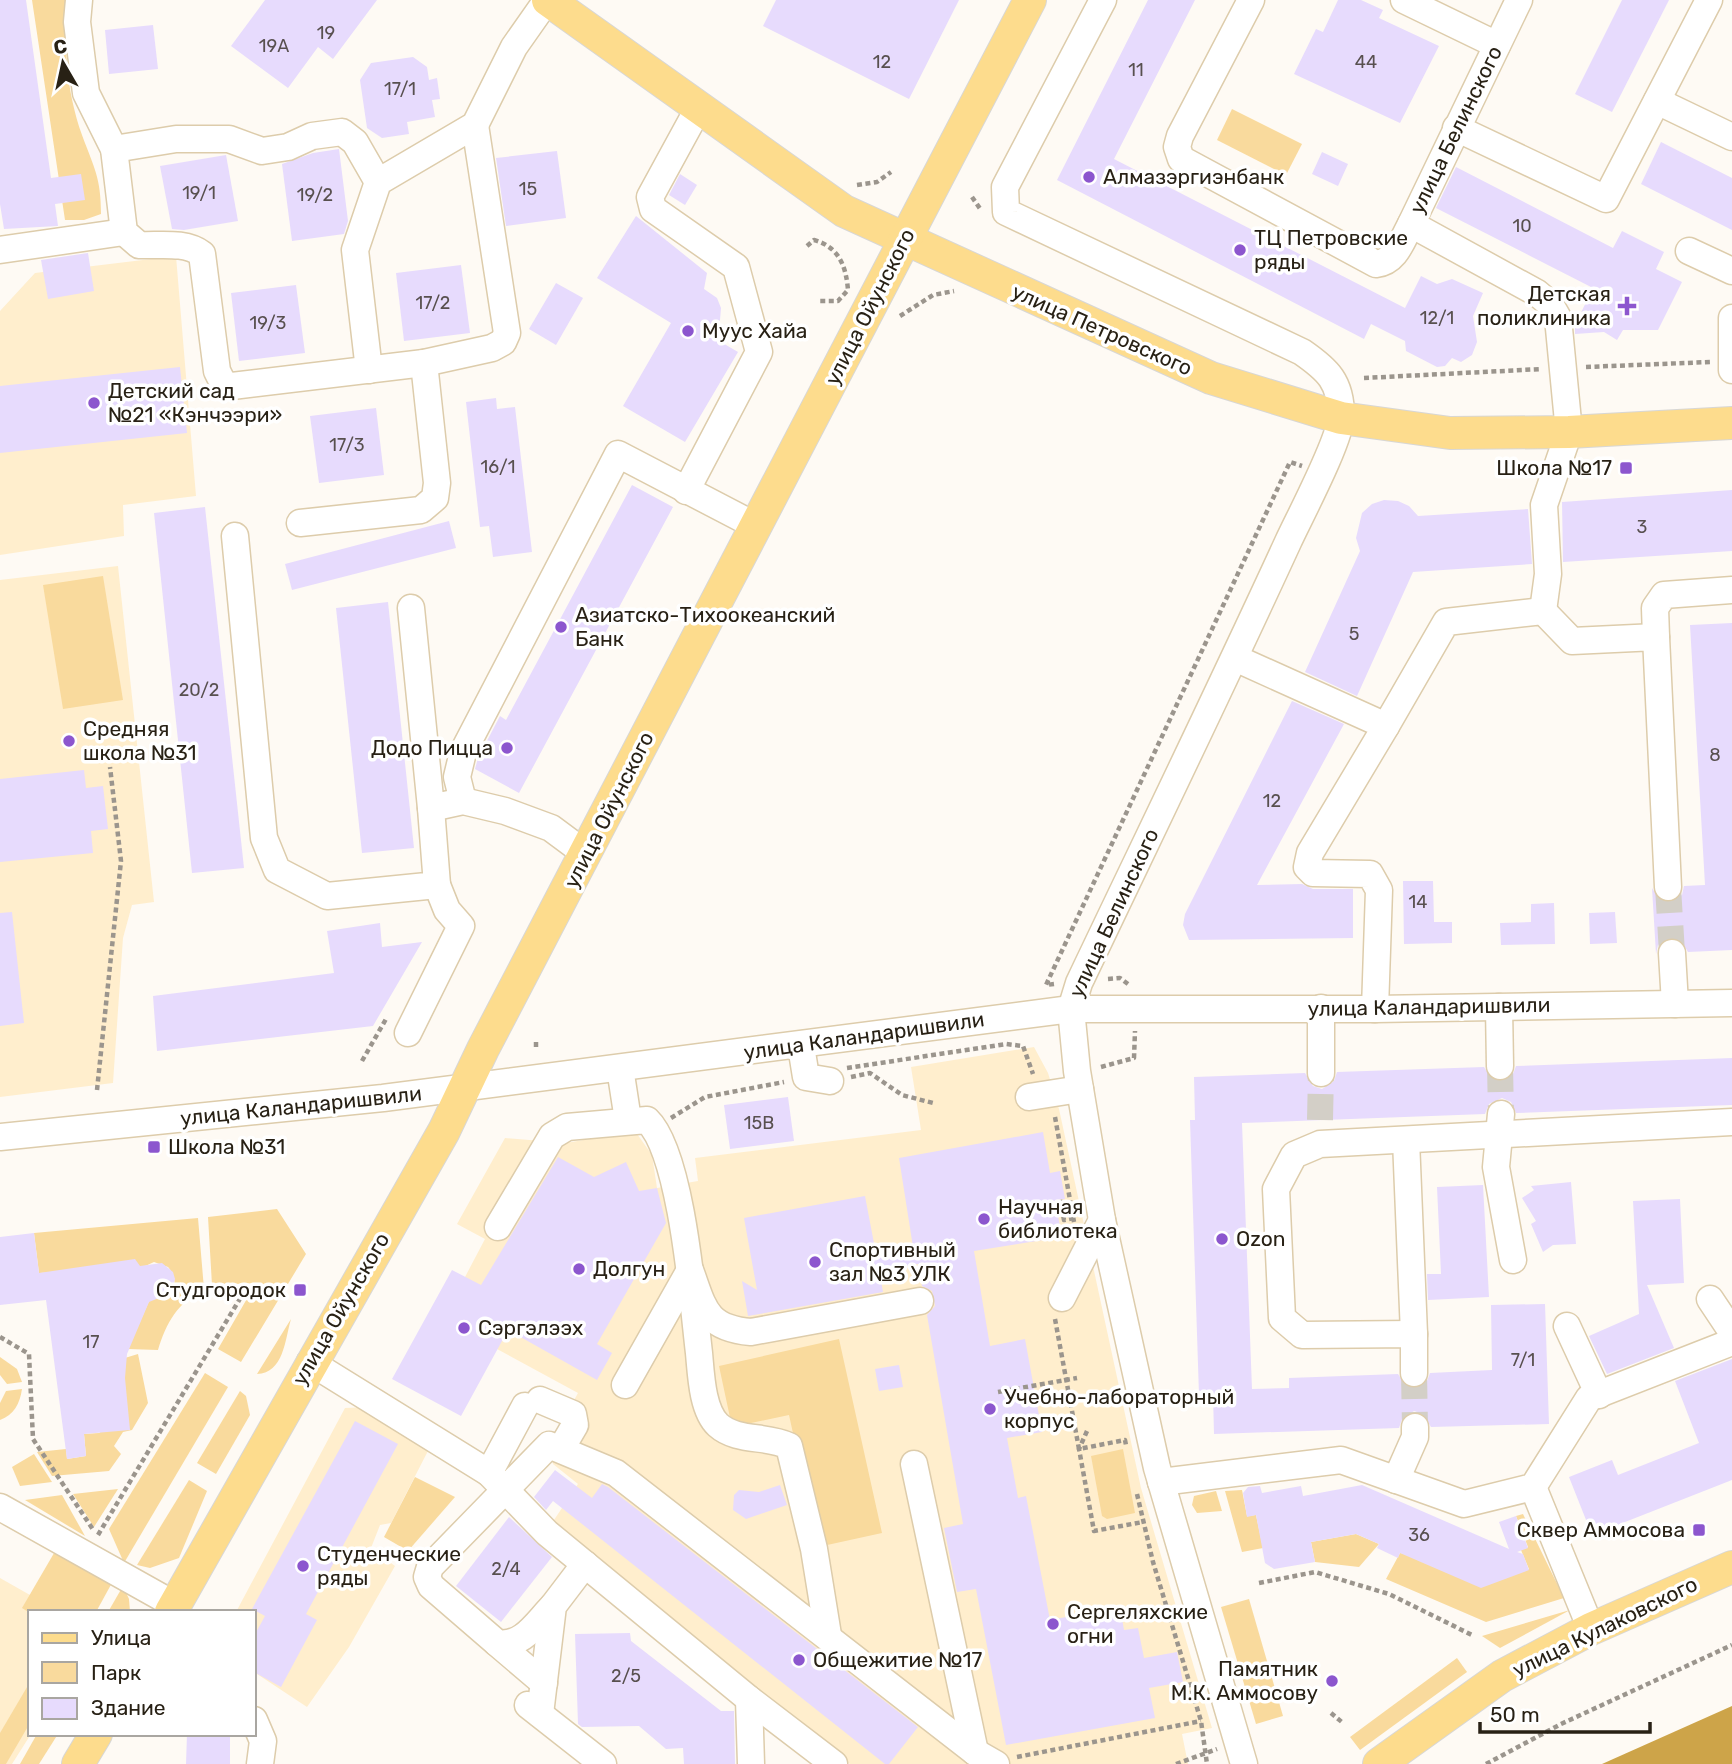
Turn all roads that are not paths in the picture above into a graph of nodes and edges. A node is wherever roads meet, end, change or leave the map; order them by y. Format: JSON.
{"nodes":[{"id":1,"x":79,"y":0,"type":"edge"},
{"id":2,"x":548,"y":0,"type":"edge"},
{"id":3,"x":1030,"y":0,"type":"edge"},
{"id":4,"x":1103,"y":0,"type":"edge"},
{"id":5,"x":1251,"y":0,"type":"edge"},
{"id":6,"x":1404,"y":0,"type":"edge"},
{"id":7,"x":1519,"y":0,"type":"edge"},
{"id":8,"x":1709,"y":0,"type":"edge"},
{"id":9,"x":1497,"y":45,"type":"junction"},
{"id":10,"x":1657,"y":101,"type":"junction"},
{"id":11,"x":698,"y":109,"type":"junction"},
{"id":12,"x":475,"y":125,"type":"junction"},
{"id":13,"x":1456,"y":128,"type":"junction"},
{"id":14,"x":1732,"y":137,"type":"edge"},
{"id":15,"x":114,"y":149,"type":"junction"},
{"id":16,"x":378,"y":182,"type":"junction"},
{"id":17,"x":1411,"y":224,"type":"junction"},
{"id":18,"x":124,"y":232,"type":"junction"},
{"id":19,"x":905,"y":240,"type":"junction"},
{"id":20,"x":0,"y":250,"type":"edge"},
{"id":21,"x":1689,"y":251,"type":"dead end"},
{"id":22,"x":1732,"y":271,"type":"edge"},
{"id":23,"x":1732,"y":318,"type":"edge"},
{"id":24,"x":424,"y":363,"type":"junction"},
{"id":25,"x":369,"y":370,"type":"junction"},
{"id":26,"x":1732,"y":370,"type":"edge"},
{"id":27,"x":1341,"y":418,"type":"junction"},
{"id":28,"x":1732,"y":423,"type":"edge"},
{"id":29,"x":1569,"y":432,"type":"junction"},
{"id":30,"x":686,"y":491,"type":"junction"},
{"id":31,"x":300,"y":523,"type":"dead end"},
{"id":32,"x":756,"y":526,"type":"junction"},
{"id":33,"x":235,"y":536,"type":"dead end"},
{"id":34,"x":1732,"y":590,"type":"edge"},
{"id":35,"x":411,"y":608,"type":"dead end"},
{"id":36,"x":1543,"y":611,"type":"junction"},
{"id":37,"x":1656,"y":637,"type":"junction"},
{"id":38,"x":1235,"y":657,"type":"junction"},
{"id":39,"x":1386,"y":726,"type":"junction"},
{"id":40,"x":463,"y":801,"type":"junction"},
{"id":41,"x":431,"y":808,"type":"junction"},
{"id":42,"x":586,"y":854,"type":"junction"},
{"id":43,"x":437,"y":885,"type":"junction"},
{"id":44,"x":1668,"y":887,"type":"tunnel mouth"},
{"id":45,"x":1672,"y":953,"type":"tunnel mouth"},
{"id":46,"x":1732,"y":1003,"type":"edge"},
{"id":47,"x":1675,"y":1004,"type":"junction"},
{"id":48,"x":1499,"y":1007,"type":"junction"},
{"id":49,"x":1321,"y":1008,"type":"junction"},
{"id":50,"x":1071,"y":1009,"type":"junction"},
{"id":51,"x":1375,"y":1009,"type":"junction"},
{"id":52,"x":408,"y":1032,"type":"dead end"},
{"id":53,"x":801,"y":1046,"type":"junction"},
{"id":54,"x":1500,"y":1066,"type":"tunnel mouth"},
{"id":55,"x":620,"y":1068,"type":"junction"},
{"id":56,"x":1321,"y":1073,"type":"tunnel mouth"},
{"id":57,"x":818,"y":1079,"type":"road end"},
{"id":58,"x":464,"y":1088,"type":"junction"},
{"id":59,"x":1080,"y":1089,"type":"junction"},
{"id":60,"x":1032,"y":1097,"type":"road end"},
{"id":61,"x":628,"y":1120,"type":"junction"},
{"id":62,"x":1732,"y":1122,"type":"edge"},
{"id":63,"x":1501,"y":1124,"type":"junction"},
{"id":64,"x":0,"y":1138,"type":"edge"},
{"id":65,"x":1406,"y":1140,"type":"junction"},
{"id":66,"x":1102,"y":1220,"type":"junction"},
{"id":67,"x":498,"y":1227,"type":"dead end"},
{"id":68,"x":1513,"y":1260,"type":"dead end"},
{"id":69,"x":690,"y":1270,"type":"junction"},
{"id":70,"x":1710,"y":1299,"type":"dead end"},
{"id":71,"x":920,"y":1301,"type":"dead end"},
{"id":72,"x":1058,"y":1302,"type":"road end"},
{"id":73,"x":1567,"y":1326,"type":"dead end"},
{"id":74,"x":1732,"y":1332,"type":"edge"},
{"id":75,"x":1414,"y":1334,"type":"junction"},
{"id":76,"x":1732,"y":1342,"type":"edge"},
{"id":77,"x":310,"y":1362,"type":"junction"},
{"id":78,"x":1414,"y":1373,"type":"tunnel mouth"},
{"id":79,"x":625,"y":1385,"type":"dead end"},
{"id":80,"x":1599,"y":1395,"type":"junction"},
{"id":81,"x":1415,"y":1427,"type":"tunnel mouth"},
{"id":82,"x":561,"y":1449,"type":"junction"},
{"id":83,"x":914,"y":1464,"type":"dead end"},
{"id":84,"x":1396,"y":1480,"type":"junction"},
{"id":85,"x":497,"y":1481,"type":"junction"},
{"id":86,"x":1161,"y":1482,"type":"junction"},
{"id":87,"x":1534,"y":1487,"type":"junction"},
{"id":88,"x":0,"y":1507,"type":"edge"},
{"id":89,"x":584,"y":1564,"type":"junction"},
{"id":90,"x":1732,"y":1567,"type":"edge"},
{"id":91,"x":553,"y":1606,"type":"junction"},
{"id":92,"x":173,"y":1608,"type":"edge"},
{"id":93,"x":1591,"y":1629,"type":"junction"},
{"id":94,"x":828,"y":1635,"type":"junction"},
{"id":95,"x":497,"y":1643,"type":"junction"},
{"id":96,"x":544,"y":1683,"type":"junction"},
{"id":97,"x":749,"y":1699,"type":"junction"},
{"id":98,"x":256,"y":1725,"type":"edge"},
{"id":99,"x":95,"y":1736,"type":"edge"},
{"id":100,"x":988,"y":1759,"type":"edge"},
{"id":101,"x":78,"y":1764,"type":"edge"},
{"id":102,"x":260,"y":1764,"type":"edge"},
{"id":103,"x":603,"y":1764,"type":"edge"},
{"id":104,"x":751,"y":1764,"type":"edge"},
{"id":105,"x":834,"y":1764,"type":"edge"},
{"id":106,"x":1244,"y":1764,"type":"edge"},
{"id":107,"x":1379,"y":1764,"type":"edge"}],
"edges":[{"from":1,"to":15,"type":"street"},
{"from":2,"to":11,"type":"main road","name":"улица Петровского"},
{"from":2,"to":12,"type":"street"},
{"from":3,"to":19,"type":"main road","name":"улица Ойунского"},
{"from":4,"to":27,"type":"street"},
{"from":5,"to":17,"type":"street"},
{"from":6,"to":9,"type":"street"},
{"from":7,"to":9,"type":"street","name":"улица Белинского"},
{"from":8,"to":10,"type":"street"},
{"from":9,"to":13,"type":"street","name":"улица Белинского"},
{"from":10,"to":13,"type":"street"},
{"from":10,"to":14,"type":"street"},
{"from":11,"to":19,"type":"main road","name":"улица Петровского"},
{"from":11,"to":30,"type":"street"},
{"from":12,"to":16,"type":"street"},
{"from":12,"to":24,"type":"street"},
{"from":13,"to":17,"type":"street","name":"улица Белинского"},
{"from":15,"to":16,"type":"street"},
{"from":15,"to":18,"type":"street"},
{"from":16,"to":25,"type":"street"},
{"from":17,"to":29,"type":"street","name":"улица Белинского"},
{"from":18,"to":20,"type":"street"},
{"from":18,"to":25,"type":"street"},
{"from":19,"to":27,"type":"main road","name":"улица Петровского"},
{"from":19,"to":32,"type":"main road","name":"улица Ойунского"},
{"from":21,"to":22,"type":"street"},
{"from":23,"to":26,"type":"street"},
{"from":24,"to":25,"type":"street"},
{"from":24,"to":31,"type":"street"},
{"from":27,"to":29,"type":"main road","name":"улица Петровского"},
{"from":27,"to":38,"type":"street","name":"улица Белинского"},
{"from":28,"to":29,"type":"main road","name":"улица Петровского"},
{"from":29,"to":36,"type":"street"},
{"from":30,"to":32,"type":"street"},
{"from":30,"to":40,"type":"street"},
{"from":32,"to":42,"type":"main road","name":"улица Ойунского"},
{"from":33,"to":43,"type":"street"},
{"from":34,"to":37,"type":"street"},
{"from":35,"to":41,"type":"street"},
{"from":36,"to":37,"type":"street"},
{"from":36,"to":39,"type":"street"},
{"from":37,"to":44,"type":"street"},
{"from":38,"to":39,"type":"street"},
{"from":38,"to":50,"type":"street","name":"улица Белинского"},
{"from":39,"to":51,"type":"street"},
{"from":40,"to":41,"type":"street"},
{"from":40,"to":42,"type":"street"},
{"from":41,"to":43,"type":"street"},
{"from":42,"to":58,"type":"main road","name":"улица Ойунского"},
{"from":43,"to":52,"type":"street"},
{"from":45,"to":47,"type":"street"},
{"from":46,"to":47,"type":"street","name":"улица Каландаришвили"},
{"from":47,"to":48,"type":"street","name":"улица Каландаришвили"},
{"from":48,"to":51,"type":"street","name":"улица Каландаришвили"},
{"from":48,"to":54,"type":"street"},
{"from":49,"to":50,"type":"street","name":"улица Каландаришвили"},
{"from":49,"to":51,"type":"street","name":"улица Каландаришвили"},
{"from":49,"to":56,"type":"street"},
{"from":50,"to":53,"type":"street","name":"улица Каландаришвили"},
{"from":50,"to":59,"type":"street","name":"улица Белинского"},
{"from":53,"to":55,"type":"street","name":"улица Каландаришвили"},
{"from":53,"to":57,"type":"street"},
{"from":55,"to":58,"type":"street","name":"улица Каландаришвили"},
{"from":55,"to":61,"type":"street"},
{"from":58,"to":64,"type":"street","name":"улица Каландаришвили"},
{"from":58,"to":77,"type":"main road","name":"улица Ойунского"},
{"from":59,"to":60,"type":"street"},
{"from":59,"to":66,"type":"street","name":"улица Белинского"},
{"from":61,"to":67,"type":"street"},
{"from":61,"to":69,"type":"street"},
{"from":62,"to":63,"type":"street"},
{"from":63,"to":65,"type":"street"},
{"from":63,"to":68,"type":"street"},
{"from":65,"to":75,"type":"street"},
{"from":65,"to":75,"type":"street"},
{"from":66,"to":72,"type":"street"},
{"from":66,"to":86,"type":"street","name":"улица Белинского"},
{"from":69,"to":71,"type":"street"},
{"from":69,"to":79,"type":"street"},
{"from":69,"to":94,"type":"street"},
{"from":70,"to":74,"type":"street"},
{"from":73,"to":80,"type":"street"},
{"from":75,"to":78,"type":"street"},
{"from":76,"to":80,"type":"street"},
{"from":77,"to":85,"type":"street"},
{"from":77,"to":92,"type":"main road","name":"улица Ойунского"},
{"from":80,"to":87,"type":"street"},
{"from":81,"to":84,"type":"street"},
{"from":82,"to":85,"type":"street"},
{"from":82,"to":85,"type":"street"},
{"from":82,"to":94,"type":"street"},
{"from":83,"to":100,"type":"street"},
{"from":84,"to":86,"type":"street"},
{"from":84,"to":87,"type":"street"},
{"from":85,"to":89,"type":"street"},
{"from":85,"to":95,"type":"street"},
{"from":86,"to":106,"type":"street","name":"улица Белинского"},
{"from":87,"to":93,"type":"street"},
{"from":88,"to":92,"type":"street"},
{"from":89,"to":91,"type":"street"},
{"from":89,"to":97,"type":"street"},
{"from":90,"to":93,"type":"main road","name":"улица Кулаковского"},
{"from":91,"to":95,"type":"street"},
{"from":91,"to":96,"type":"street"},
{"from":93,"to":107,"type":"main road","name":"улица Кулаковского"},
{"from":94,"to":100,"type":"street"},
{"from":95,"to":96,"type":"street"},
{"from":96,"to":103,"type":"street"},
{"from":97,"to":104,"type":"street"},
{"from":97,"to":105,"type":"street"},
{"from":98,"to":102,"type":"street"},
{"from":99,"to":101,"type":"main road"}]}
